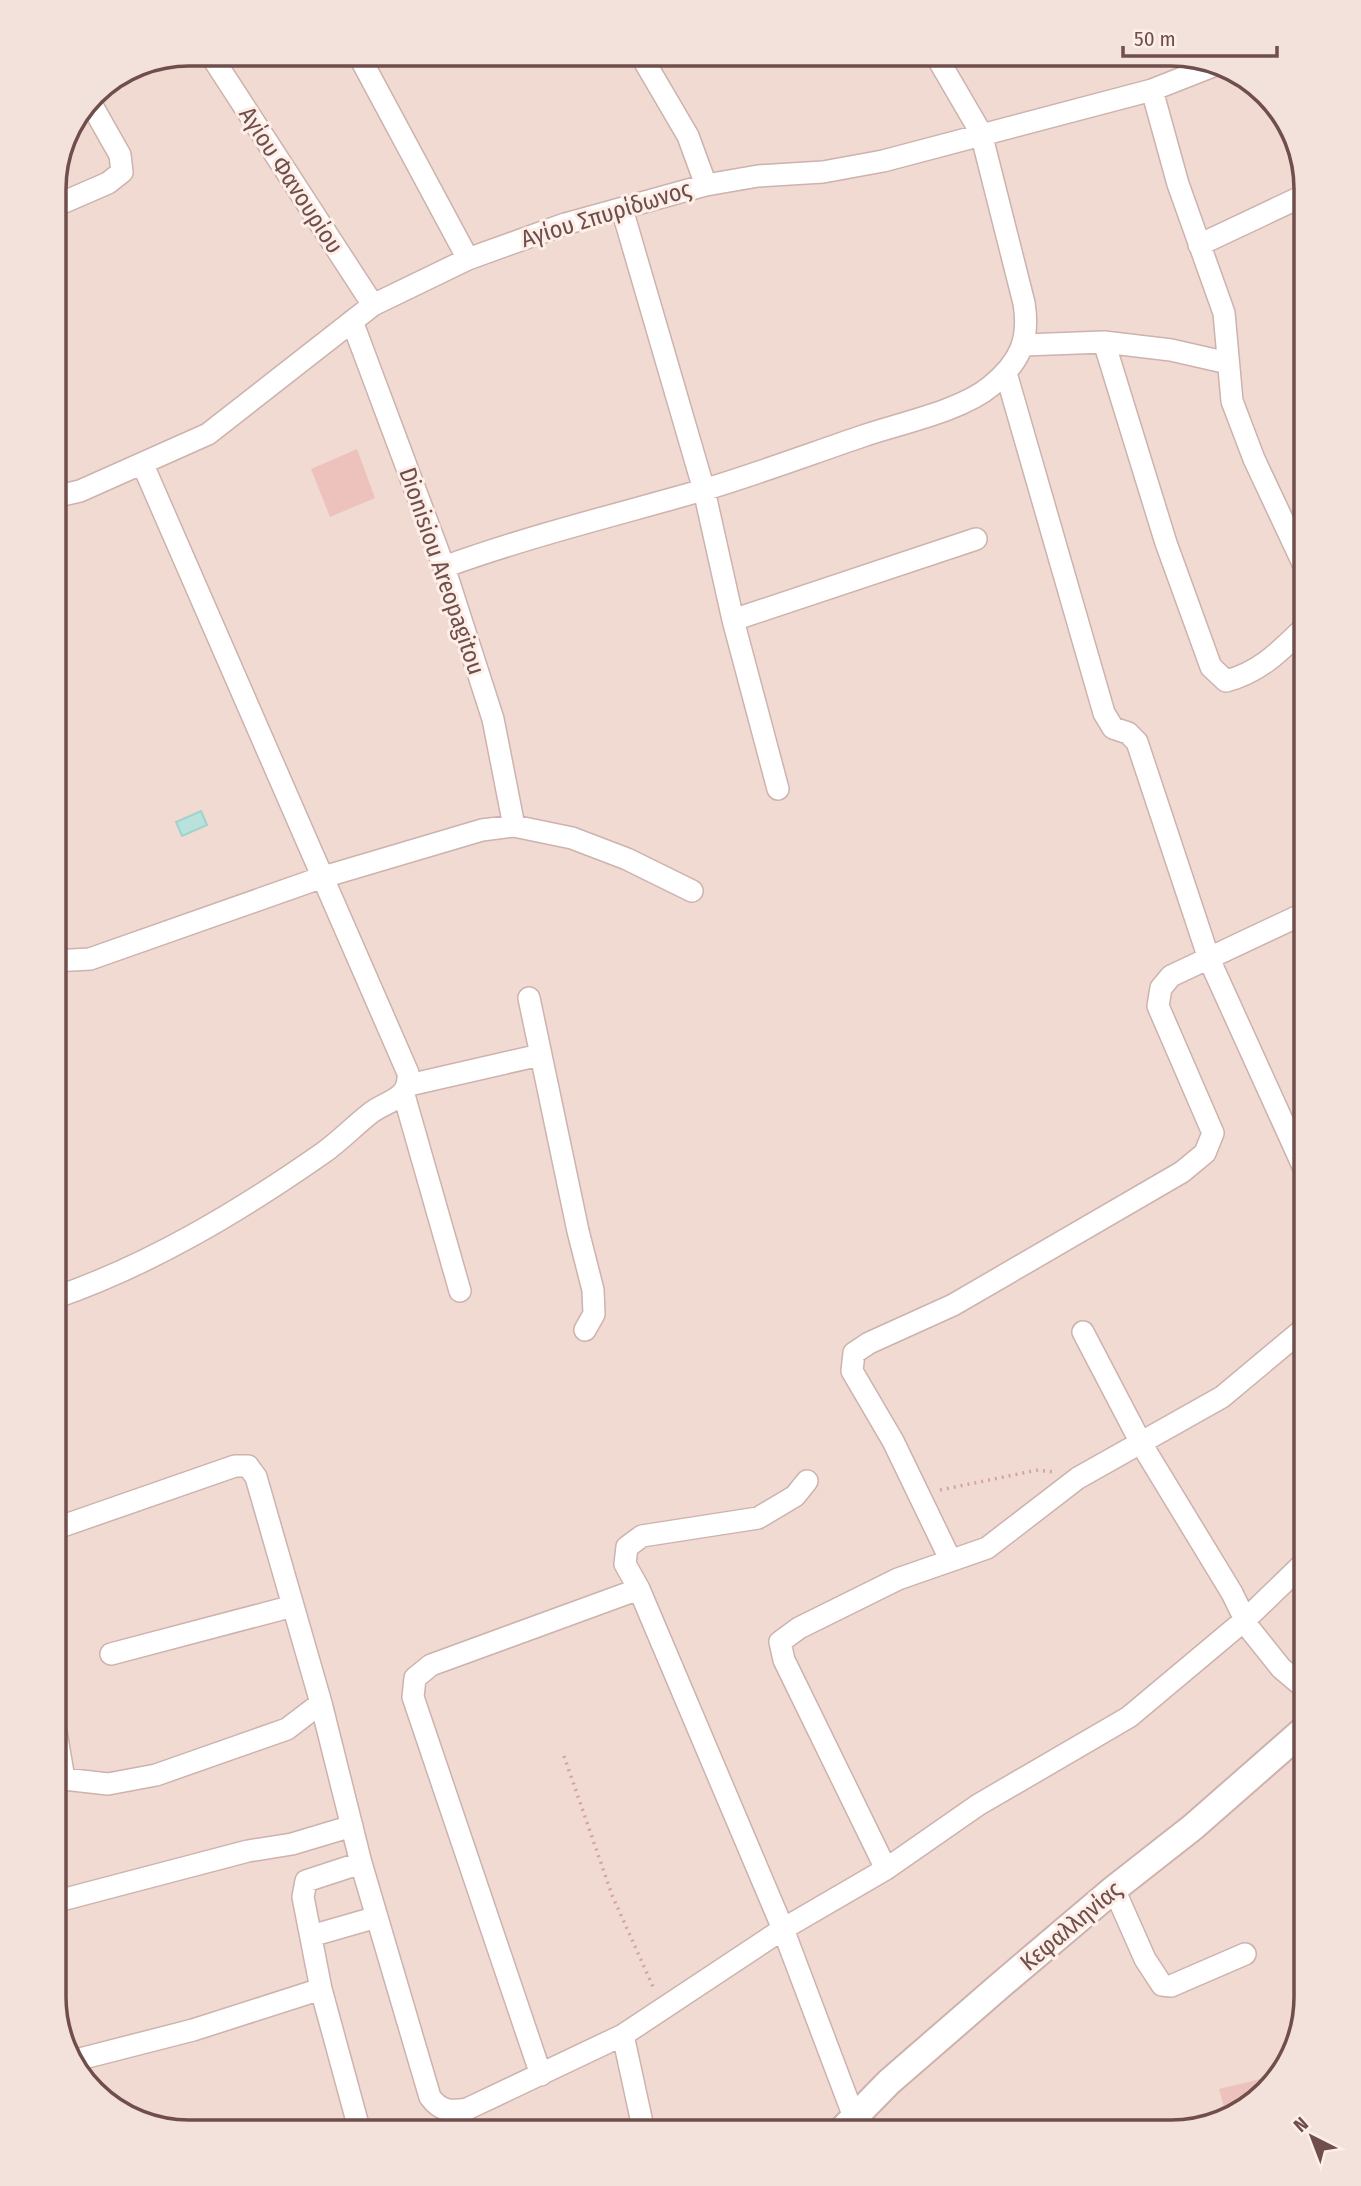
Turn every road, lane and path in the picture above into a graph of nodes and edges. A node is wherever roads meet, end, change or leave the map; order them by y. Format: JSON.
{"nodes":[{"id":1,"x":218,"y":66,"type":"edge"},
{"id":2,"x":365,"y":66,"type":"edge"},
{"id":3,"x":647,"y":66,"type":"edge"},
{"id":4,"x":942,"y":67,"type":"edge"},
{"id":5,"x":1202,"y":70,"type":"edge"},
{"id":6,"x":1152,"y":90,"type":"junction"},
{"id":7,"x":95,"y":111,"type":"edge"},
{"id":8,"x":981,"y":133,"type":"junction"},
{"id":9,"x":706,"y":184,"type":"junction"},
{"id":10,"x":1294,"y":200,"type":"edge"},
{"id":11,"x":67,"y":201,"type":"edge"},
{"id":12,"x":622,"y":209,"type":"junction"},
{"id":13,"x":1199,"y":245,"type":"junction"},
{"id":14,"x":468,"y":259,"type":"junction"},
{"id":15,"x":373,"y":305,"type":"junction"},
{"id":16,"x":352,"y":321,"type":"junction"},
{"id":17,"x":1104,"y":342,"type":"junction"},
{"id":18,"x":1024,"y":345,"type":"junction"},
{"id":19,"x":1228,"y":363,"type":"junction"},
{"id":20,"x":1006,"y":373,"type":"junction"},
{"id":21,"x":143,"y":465,"type":"junction"},
{"id":22,"x":704,"y":489,"type":"junction"},
{"id":23,"x":67,"y":494,"type":"edge"},
{"id":24,"x":976,"y":539,"type":"dead end"},
{"id":25,"x":1294,"y":544,"type":"edge"},
{"id":26,"x":444,"y":568,"type":"junction"},
{"id":27,"x":733,"y":620,"type":"junction"},
{"id":28,"x":1294,"y":638,"type":"edge"},
{"id":29,"x":778,"y":789,"type":"dead end"},
{"id":30,"x":514,"y":826,"type":"junction"},
{"id":31,"x":320,"y":878,"type":"junction"},
{"id":32,"x":692,"y":891,"type":"dead end"},
{"id":33,"x":1294,"y":918,"type":"edge"},
{"id":34,"x":1209,"y":959,"type":"junction"},
{"id":35,"x":67,"y":960,"type":"edge"},
{"id":36,"x":529,"y":998,"type":"dead end"},
{"id":37,"x":540,"y":1055,"type":"junction"},
{"id":38,"x":406,"y":1090,"type":"junction"},
{"id":39,"x":1294,"y":1146,"type":"edge"},
{"id":40,"x":460,"y":1291,"type":"dead end"},
{"id":41,"x":66,"y":1294,"type":"edge"},
{"id":42,"x":585,"y":1330,"type":"dead end"},
{"id":43,"x":1083,"y":1332,"type":"dead end"},
{"id":44,"x":1294,"y":1343,"type":"edge"},
{"id":45,"x":1142,"y":1445,"type":"junction"},
{"id":46,"x":1078,"y":1478,"type":"junction"},
{"id":47,"x":807,"y":1481,"type":"dead end"},
{"id":48,"x":917,"y":1493,"type":"junction"},
{"id":49,"x":66,"y":1525,"type":"edge"},
{"id":50,"x":950,"y":1559,"type":"junction"},
{"id":51,"x":1294,"y":1572,"type":"edge"},
{"id":52,"x":639,"y":1589,"type":"junction"},
{"id":53,"x":293,"y":1606,"type":"junction"},
{"id":54,"x":1246,"y":1619,"type":"junction"},
{"id":55,"x":111,"y":1654,"type":"dead end"},
{"id":56,"x":1294,"y":1679,"type":"edge"},
{"id":57,"x":321,"y":1703,"type":"junction"},
{"id":58,"x":1294,"y":1739,"type":"edge"},
{"id":59,"x":564,"y":1756,"type":"dead end"},
{"id":60,"x":66,"y":1781,"type":"edge"},
{"id":61,"x":352,"y":1826,"type":"junction"},
{"id":62,"x":361,"y":1863,"type":"junction"},
{"id":63,"x":886,"y":1869,"type":"junction"},
{"id":64,"x":1114,"y":1889,"type":"junction"},
{"id":65,"x":66,"y":1899,"type":"edge"},
{"id":66,"x":377,"y":1917,"type":"junction"},
{"id":67,"x":783,"y":1929,"type":"junction"},
{"id":68,"x":311,"y":1936,"type":"junction"},
{"id":69,"x":1245,"y":1954,"type":"dead end"},
{"id":70,"x":321,"y":1989,"type":"junction"},
{"id":71,"x":663,"y":2007,"type":"junction"},
{"id":72,"x":623,"y":2035,"type":"junction"},
{"id":73,"x":83,"y":2058,"type":"edge"},
{"id":74,"x":541,"y":2075,"type":"junction"},
{"id":75,"x":357,"y":2119,"type":"edge"},
{"id":76,"x":641,"y":2119,"type":"edge"},
{"id":77,"x":848,"y":2120,"type":"edge"},
{"id":78,"x":857,"y":2120,"type":"edge"}],
"edges":[{"from":1,"to":15,"type":"street","name":"Αγίου Φανουρίου"},
{"from":2,"to":14,"type":"street"},
{"from":3,"to":9,"type":"street"},
{"from":4,"to":8,"type":"street"},
{"from":5,"to":6,"type":"street","name":"Αγίου Σπυρίδωνος"},
{"from":6,"to":8,"type":"street","name":"Αγίου Σπυρίδωνος"},
{"from":6,"to":13,"type":"street"},
{"from":7,"to":11,"type":"street"},
{"from":8,"to":9,"type":"street","name":"Αγίου Σπυρίδωνος"},
{"from":8,"to":18,"type":"street"},
{"from":9,"to":12,"type":"street","name":"Αγίου Σπυρίδωνος"},
{"from":10,"to":13,"type":"street"},
{"from":12,"to":14,"type":"street","name":"Αγίου Σπυρίδωνος"},
{"from":12,"to":22,"type":"street"},
{"from":13,"to":19,"type":"street"},
{"from":14,"to":15,"type":"street","name":"Αγίου Σπυρίδωνος"},
{"from":15,"to":16,"type":"street","name":"Αγίου Σπυρίδωνος"},
{"from":16,"to":21,"type":"street","name":"Αγίου Σπυρίδωνος"},
{"from":16,"to":26,"type":"street","name":"Dionisiou Areopagitou"},
{"from":17,"to":18,"type":"street"},
{"from":17,"to":19,"type":"street"},
{"from":17,"to":28,"type":"street"},
{"from":18,"to":20,"type":"street"},
{"from":19,"to":25,"type":"street"},
{"from":20,"to":22,"type":"street"},
{"from":20,"to":34,"type":"street"},
{"from":21,"to":23,"type":"street","name":"Αγίου Σπυρίδωνος"},
{"from":21,"to":31,"type":"street"},
{"from":22,"to":26,"type":"street"},
{"from":22,"to":27,"type":"street"},
{"from":24,"to":27,"type":"street"},
{"from":26,"to":30,"type":"street","name":"Dionisiou Areopagitou"},
{"from":27,"to":29,"type":"street"},
{"from":30,"to":31,"type":"street"},
{"from":30,"to":32,"type":"street"},
{"from":31,"to":35,"type":"street"},
{"from":31,"to":38,"type":"street"},
{"from":33,"to":34,"type":"street"},
{"from":34,"to":39,"type":"street"},
{"from":34,"to":48,"type":"street"},
{"from":36,"to":37,"type":"street"},
{"from":37,"to":38,"type":"street"},
{"from":37,"to":42,"type":"street"},
{"from":38,"to":40,"type":"street"},
{"from":38,"to":41,"type":"street"},
{"from":43,"to":45,"type":"street"},
{"from":44,"to":45,"type":"street"},
{"from":45,"to":46,"type":"street"},
{"from":45,"to":54,"type":"street"},
{"from":46,"to":48,"type":"path"},
{"from":46,"to":50,"type":"street"},
{"from":47,"to":52,"type":"street"},
{"from":48,"to":50,"type":"street"},
{"from":49,"to":53,"type":"street"},
{"from":50,"to":63,"type":"street"},
{"from":51,"to":54,"type":"street"},
{"from":52,"to":67,"type":"street"},
{"from":52,"to":74,"type":"street"},
{"from":53,"to":55,"type":"street"},
{"from":53,"to":57,"type":"street"},
{"from":54,"to":56,"type":"street"},
{"from":54,"to":63,"type":"street"},
{"from":57,"to":60,"type":"street"},
{"from":57,"to":61,"type":"street"},
{"from":58,"to":64,"type":"street","name":"Κεφαλληνίας"},
{"from":59,"to":71,"type":"path"},
{"from":61,"to":62,"type":"street"},
{"from":61,"to":65,"type":"street"},
{"from":62,"to":66,"type":"street"},
{"from":62,"to":68,"type":"street"},
{"from":63,"to":67,"type":"street"},
{"from":64,"to":69,"type":"street"},
{"from":64,"to":78,"type":"street","name":"Κεφαλληνίας"},
{"from":66,"to":68,"type":"street"},
{"from":66,"to":74,"type":"street"},
{"from":67,"to":71,"type":"street"},
{"from":67,"to":77,"type":"street"},
{"from":68,"to":70,"type":"street"},
{"from":70,"to":73,"type":"street"},
{"from":70,"to":75,"type":"street"},
{"from":71,"to":72,"type":"street"},
{"from":72,"to":74,"type":"street"},
{"from":72,"to":76,"type":"street"}]}
